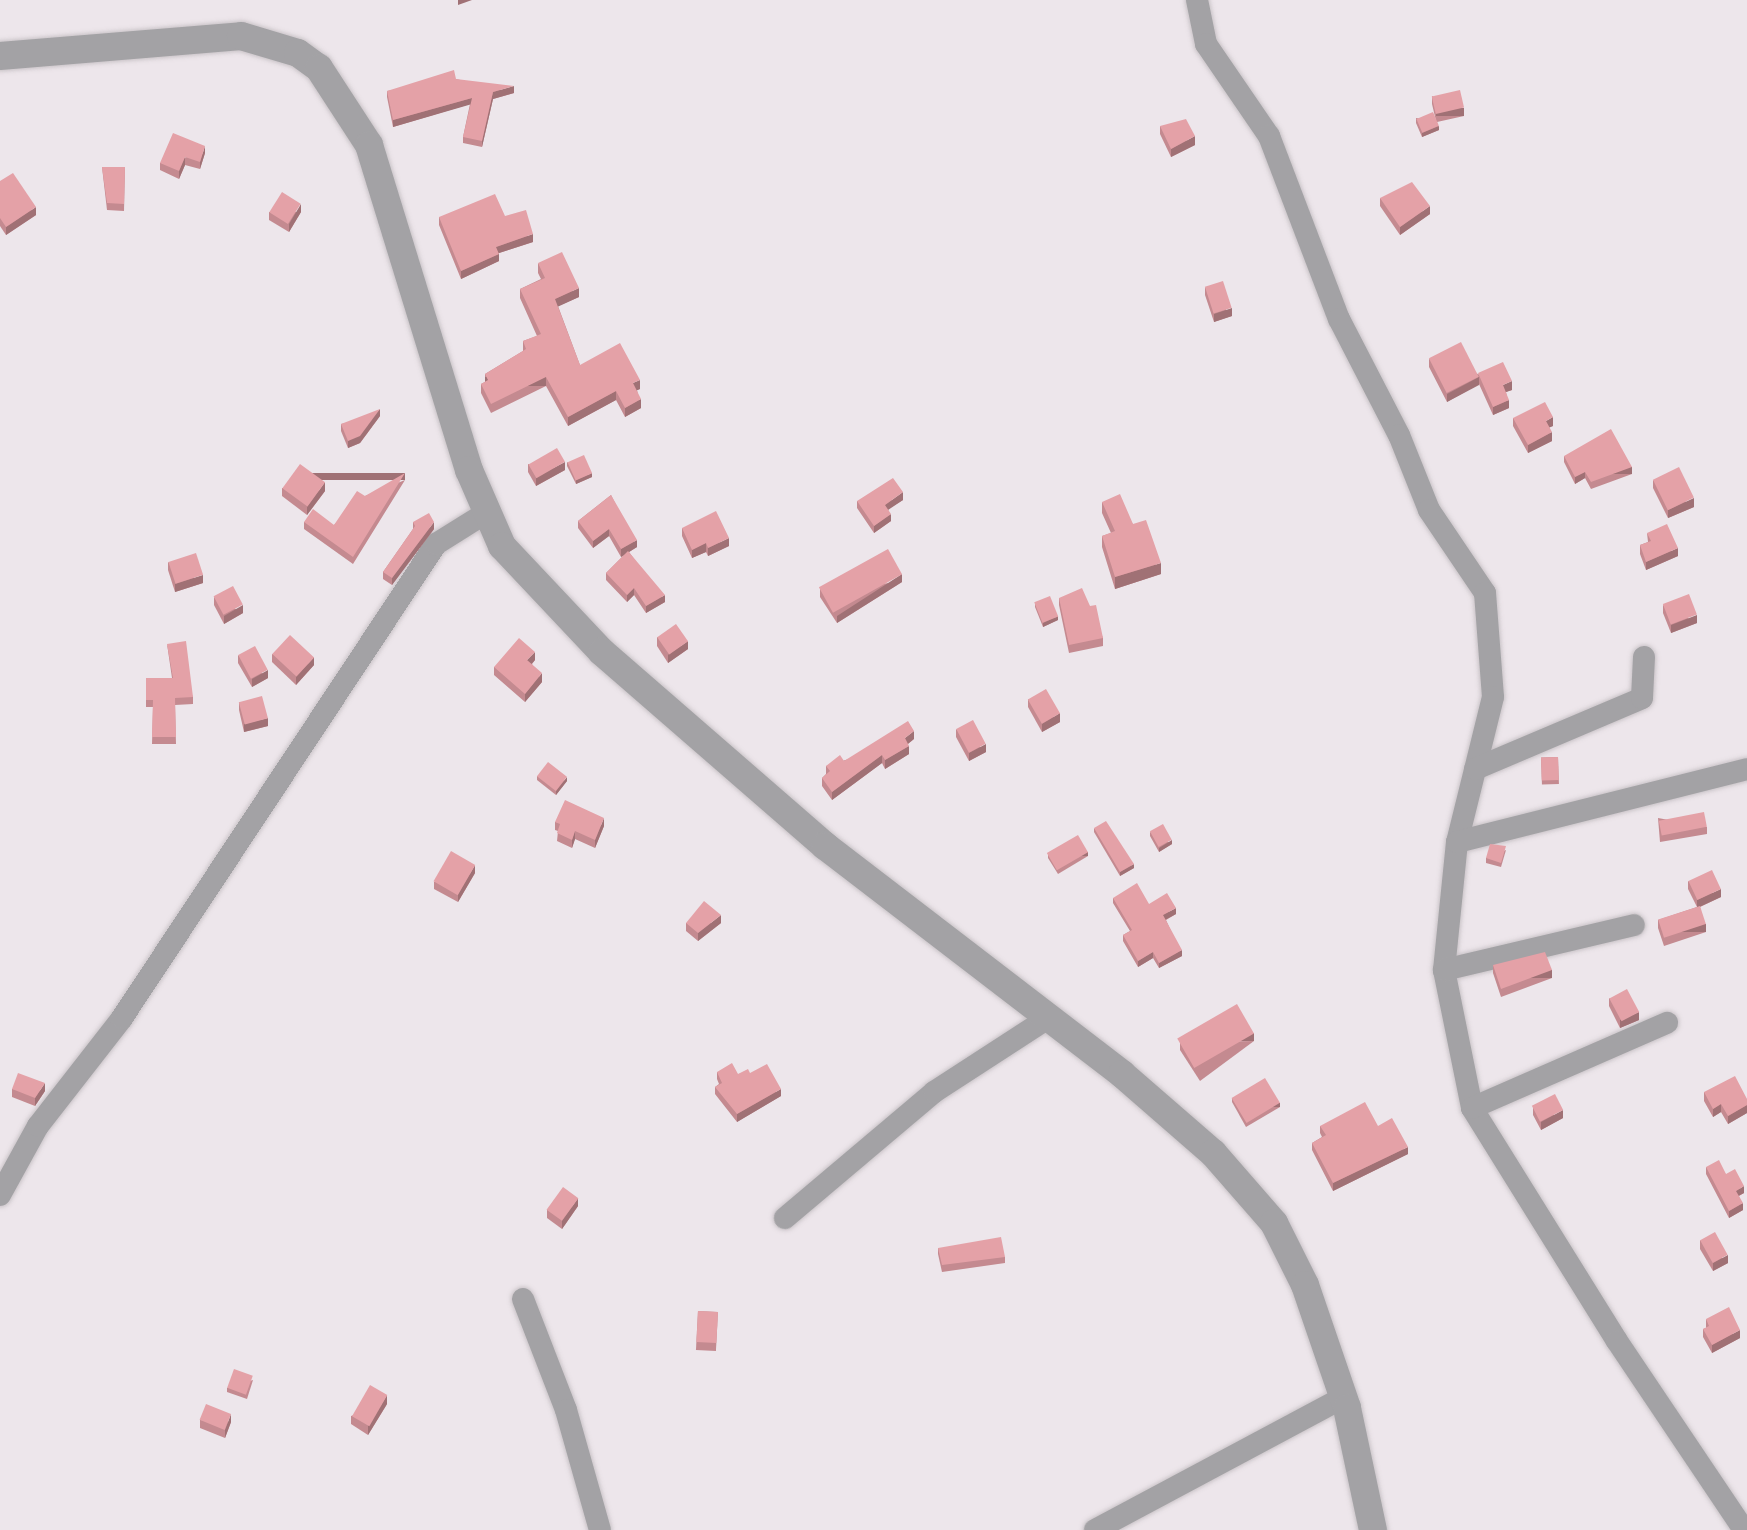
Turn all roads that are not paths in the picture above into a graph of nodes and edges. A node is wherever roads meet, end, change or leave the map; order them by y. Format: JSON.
{"nodes":[{"id":1,"x":1197,"y":0,"type":"edge"},
{"id":2,"x":0,"y":56,"type":"edge"},
{"id":3,"x":484,"y":514,"type":"junction"},
{"id":4,"x":1644,"y":657,"type":"dead end"},
{"id":5,"x":1475,"y":769,"type":"junction"},
{"id":6,"x":1747,"y":769,"type":"edge"},
{"id":7,"x":1457,"y":842,"type":"junction"},
{"id":8,"x":1634,"y":925,"type":"dead end"},
{"id":9,"x":1444,"y":970,"type":"junction"},
{"id":10,"x":1048,"y":1018,"type":"junction"},
{"id":11,"x":1667,"y":1023,"type":"dead end"},
{"id":12,"x":1472,"y":1108,"type":"junction"},
{"id":13,"x":0,"y":1195,"type":"edge"},
{"id":14,"x":785,"y":1218,"type":"dead end"},
{"id":15,"x":523,"y":1299,"type":"dead end"},
{"id":16,"x":1344,"y":1397,"type":"junction"},
{"id":17,"x":600,"y":1530,"type":"edge"},
{"id":18,"x":1095,"y":1530,"type":"edge"},
{"id":19,"x":1373,"y":1530,"type":"edge"},
{"id":20,"x":1744,"y":1530,"type":"edge"}],
"edges":[{"from":1,"to":5,"type":"street"},
{"from":2,"to":3,"type":"street"},
{"from":3,"to":10,"type":"street"},
{"from":3,"to":13,"type":"street"},
{"from":4,"to":5,"type":"street"},
{"from":5,"to":7,"type":"street"},
{"from":6,"to":7,"type":"street"},
{"from":7,"to":9,"type":"street"},
{"from":8,"to":9,"type":"street"},
{"from":9,"to":12,"type":"street"},
{"from":10,"to":14,"type":"street"},
{"from":10,"to":16,"type":"street"},
{"from":11,"to":12,"type":"street"},
{"from":12,"to":20,"type":"street"},
{"from":15,"to":17,"type":"street"},
{"from":16,"to":18,"type":"street"},
{"from":16,"to":19,"type":"street"}]}
